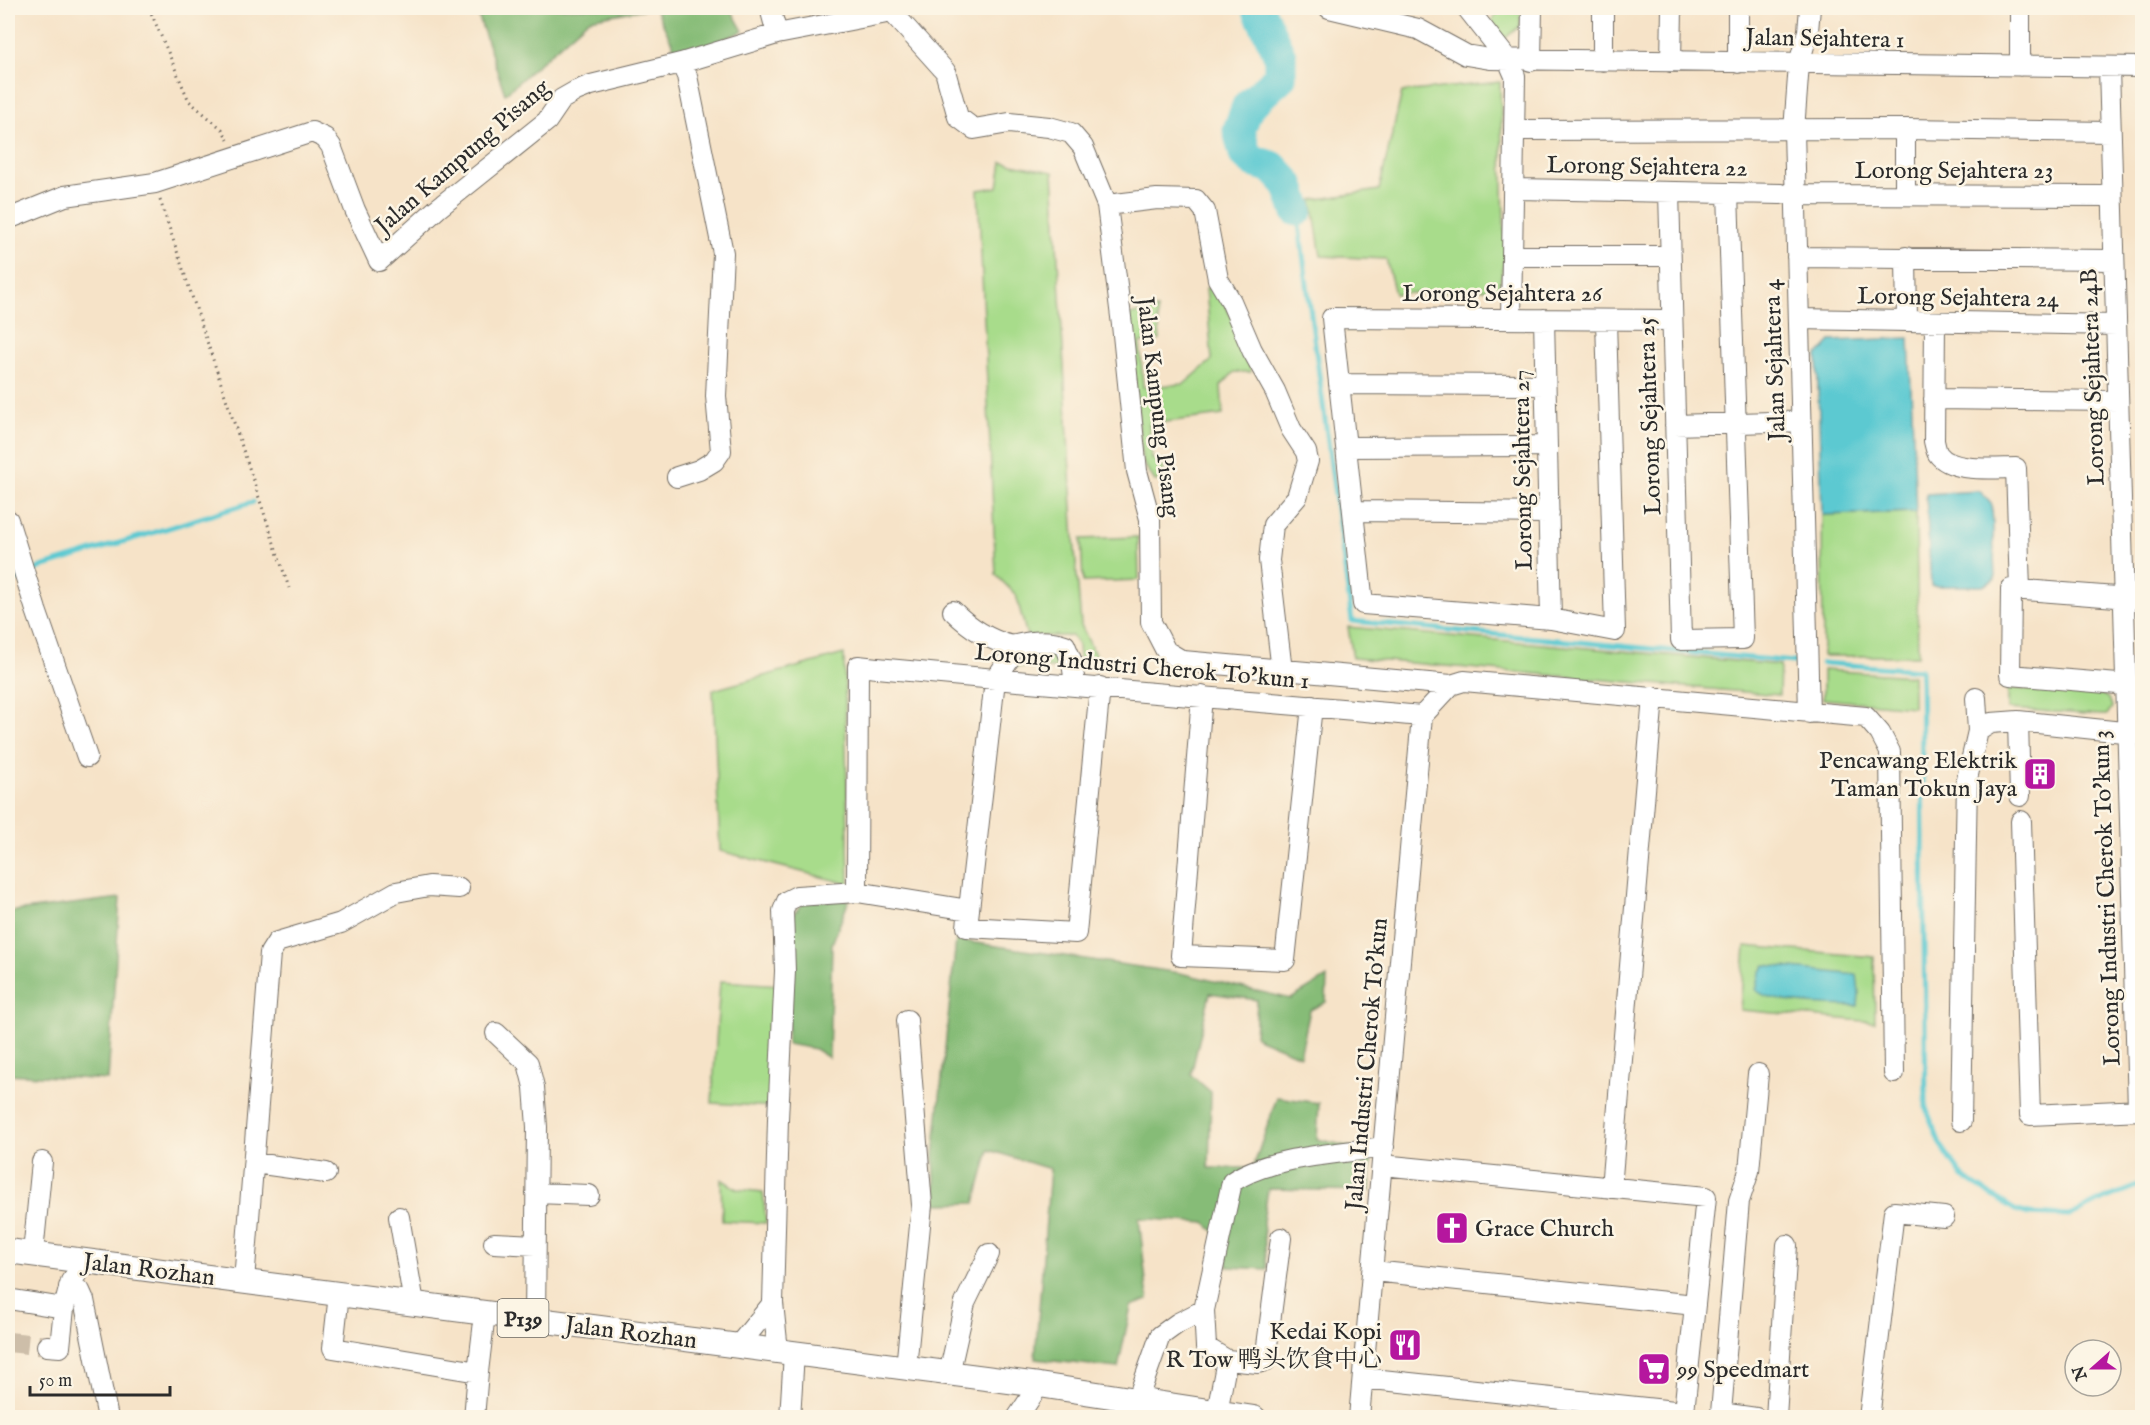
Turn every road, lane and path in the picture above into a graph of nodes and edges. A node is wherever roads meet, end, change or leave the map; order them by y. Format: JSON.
{"nodes":[{"id":1,"x":149,"y":8,"type":"edge"},
{"id":2,"x":770,"y":8,"type":"edge"},
{"id":3,"x":1329,"y":8,"type":"edge"},
{"id":4,"x":1467,"y":8,"type":"edge"},
{"id":5,"x":1532,"y":8,"type":"edge"},
{"id":6,"x":1603,"y":8,"type":"edge"},
{"id":7,"x":1672,"y":8,"type":"edge"},
{"id":8,"x":1738,"y":8,"type":"edge"},
{"id":9,"x":1810,"y":8,"type":"edge"},
{"id":10,"x":2020,"y":8,"type":"edge"},
{"id":11,"x":891,"y":10,"type":"edge"},
{"id":12,"x":777,"y":34,"type":"junction"},
{"id":13,"x":1508,"y":60,"type":"junction"},
{"id":14,"x":1531,"y":61,"type":"junction"},
{"id":15,"x":1604,"y":61,"type":"junction"},
{"id":16,"x":1671,"y":62,"type":"junction"},
{"id":17,"x":681,"y":63,"type":"junction"},
{"id":18,"x":1738,"y":63,"type":"junction"},
{"id":19,"x":1799,"y":63,"type":"junction"},
{"id":20,"x":2020,"y":66,"type":"junction"},
{"id":21,"x":2109,"y":67,"type":"junction"},
{"id":22,"x":2142,"y":67,"type":"edge"},
{"id":23,"x":1905,"y":129,"type":"junction"},
{"id":24,"x":1514,"y":130,"type":"junction"},
{"id":25,"x":1794,"y":130,"type":"junction"},
{"id":26,"x":2110,"y":132,"type":"junction"},
{"id":27,"x":252,"y":152,"type":"junction"},
{"id":28,"x":155,"y":183,"type":"junction"},
{"id":29,"x":1513,"y":189,"type":"junction"},
{"id":30,"x":1669,"y":192,"type":"junction"},
{"id":31,"x":1728,"y":192,"type":"junction"},
{"id":32,"x":1788,"y":194,"type":"junction"},
{"id":33,"x":1905,"y":195,"type":"junction"},
{"id":34,"x":2112,"y":196,"type":"junction"},
{"id":35,"x":1107,"y":205,"type":"junction"},
{"id":36,"x":8,"y":219,"type":"edge"},
{"id":37,"x":1512,"y":255,"type":"junction"},
{"id":38,"x":1670,"y":256,"type":"junction"},
{"id":39,"x":1797,"y":257,"type":"junction"},
{"id":40,"x":1906,"y":257,"type":"junction"},
{"id":41,"x":2114,"y":260,"type":"junction"},
{"id":42,"x":1511,"y":319,"type":"junction"},
{"id":43,"x":1544,"y":319,"type":"junction"},
{"id":44,"x":1799,"y":319,"type":"junction"},
{"id":45,"x":1606,"y":320,"type":"junction"},
{"id":46,"x":1672,"y":320,"type":"junction"},
{"id":47,"x":1907,"y":321,"type":"junction"},
{"id":48,"x":1935,"y":322,"type":"junction"},
{"id":49,"x":2116,"y":326,"type":"junction"},
{"id":50,"x":1339,"y":384,"type":"junction"},
{"id":51,"x":1545,"y":385,"type":"junction"},
{"id":52,"x":1934,"y":399,"type":"junction"},
{"id":53,"x":2118,"y":401,"type":"junction"},
{"id":54,"x":1801,"y":421,"type":"junction"},
{"id":55,"x":1736,"y":423,"type":"junction"},
{"id":56,"x":1675,"y":425,"type":"junction"},
{"id":57,"x":1547,"y":446,"type":"junction"},
{"id":58,"x":1346,"y":447,"type":"junction"},
{"id":59,"x":677,"y":477,"type":"dead end"},
{"id":60,"x":1353,"y":511,"type":"junction"},
{"id":61,"x":1548,"y":513,"type":"junction"},
{"id":62,"x":8,"y":520,"type":"edge"},
{"id":63,"x":289,"y":588,"type":"dead end"},
{"id":64,"x":2020,"y":590,"type":"junction"},
{"id":65,"x":2133,"y":598,"type":"edge"},
{"id":66,"x":953,"y":611,"type":"dead end"},
{"id":67,"x":1551,"y":619,"type":"junction"},
{"id":68,"x":1012,"y":646,"type":"junction"},
{"id":69,"x":1282,"y":670,"type":"junction"},
{"id":70,"x":994,"y":680,"type":"junction"},
{"id":71,"x":1076,"y":685,"type":"junction"},
{"id":72,"x":1451,"y":685,"type":"junction"},
{"id":73,"x":2134,"y":686,"type":"edge"},
{"id":74,"x":1100,"y":687,"type":"junction"},
{"id":75,"x":1202,"y":696,"type":"junction"},
{"id":76,"x":1653,"y":697,"type":"junction"},
{"id":77,"x":1976,"y":698,"type":"dead end"},
{"id":78,"x":1312,"y":706,"type":"junction"},
{"id":79,"x":1809,"y":713,"type":"junction"},
{"id":80,"x":1422,"y":716,"type":"junction"},
{"id":81,"x":2018,"y":721,"type":"junction"},
{"id":82,"x":1978,"y":731,"type":"junction"},
{"id":83,"x":2135,"y":733,"type":"edge"},
{"id":84,"x":87,"y":757,"type":"dead end"},
{"id":85,"x":2020,"y":796,"type":"dead end"},
{"id":86,"x":2021,"y":821,"type":"dead end"},
{"id":87,"x":459,"y":888,"type":"dead end"},
{"id":88,"x":857,"y":892,"type":"junction"},
{"id":89,"x":968,"y":919,"type":"junction"},
{"id":90,"x":907,"y":1020,"type":"dead end"},
{"id":91,"x":496,"y":1034,"type":"dead end"},
{"id":92,"x":1894,"y":1073,"type":"dead end"},
{"id":93,"x":1758,"y":1074,"type":"dead end"},
{"id":94,"x":2140,"y":1110,"type":"edge"},
{"id":95,"x":1961,"y":1121,"type":"dead end"},
{"id":96,"x":1383,"y":1156,"type":"junction"},
{"id":97,"x":42,"y":1162,"type":"dead end"},
{"id":98,"x":255,"y":1163,"type":"junction"},
{"id":99,"x":326,"y":1173,"type":"dead end"},
{"id":100,"x":1611,"y":1188,"type":"junction"},
{"id":101,"x":536,"y":1193,"type":"junction"},
{"id":102,"x":589,"y":1195,"type":"dead end"},
{"id":103,"x":1944,"y":1216,"type":"dead end"},
{"id":104,"x":399,"y":1217,"type":"dead end"},
{"id":105,"x":1281,"y":1238,"type":"dead end"},
{"id":106,"x":494,"y":1243,"type":"dead end"},
{"id":107,"x":535,"y":1245,"type":"junction"},
{"id":108,"x":1787,"y":1245,"type":"dead end"},
{"id":109,"x":8,"y":1251,"type":"edge"},
{"id":110,"x":33,"y":1253,"type":"junction"},
{"id":111,"x":989,"y":1254,"type":"dead end"},
{"id":112,"x":87,"y":1261,"type":"junction"},
{"id":113,"x":1373,"y":1271,"type":"junction"},
{"id":114,"x":244,"y":1281,"type":"junction"},
{"id":115,"x":69,"y":1287,"type":"junction"},
{"id":116,"x":339,"y":1294,"type":"junction"},
{"id":117,"x":8,"y":1299,"type":"edge"},
{"id":118,"x":414,"y":1303,"type":"junction"},
{"id":119,"x":773,"y":1303,"type":"junction"},
{"id":120,"x":1695,"y":1305,"type":"junction"},
{"id":121,"x":64,"y":1308,"type":"junction"},
{"id":122,"x":1204,"y":1310,"type":"junction"},
{"id":123,"x":485,"y":1313,"type":"junction"},
{"id":124,"x":535,"y":1319,"type":"junction"},
{"id":125,"x":47,"y":1346,"type":"dead end"},
{"id":126,"x":738,"y":1346,"type":"junction"},
{"id":127,"x":786,"y":1352,"type":"junction"},
{"id":128,"x":1227,"y":1360,"type":"junction"},
{"id":129,"x":906,"y":1368,"type":"junction"},
{"id":130,"x":478,"y":1372,"type":"junction"},
{"id":131,"x":949,"y":1374,"type":"junction"},
{"id":132,"x":1363,"y":1378,"type":"junction"},
{"id":133,"x":1039,"y":1385,"type":"junction"},
{"id":134,"x":1137,"y":1401,"type":"junction"},
{"id":135,"x":1217,"y":1412,"type":"junction"},
{"id":136,"x":108,"y":1418,"type":"edge"},
{"id":137,"x":474,"y":1418,"type":"edge"},
{"id":138,"x":790,"y":1418,"type":"edge"},
{"id":139,"x":1017,"y":1418,"type":"edge"},
{"id":140,"x":1254,"y":1418,"type":"edge"},
{"id":141,"x":1359,"y":1418,"type":"edge"},
{"id":142,"x":1755,"y":1418,"type":"edge"},
{"id":143,"x":1776,"y":1418,"type":"edge"},
{"id":144,"x":1869,"y":1418,"type":"edge"}],
"edges":[{"from":1,"to":27,"type":"path"},
{"from":2,"to":12,"type":"street"},
{"from":3,"to":13,"type":"street","name":"Jalan Sejahtera 1"},
{"from":4,"to":13,"type":"street"},
{"from":5,"to":14,"type":"street"},
{"from":6,"to":15,"type":"street"},
{"from":7,"to":16,"type":"street"},
{"from":8,"to":18,"type":"street"},
{"from":9,"to":19,"type":"street","name":"Jalan Sejahtera 4"},
{"from":10,"to":20,"type":"street"},
{"from":11,"to":12,"type":"street","name":"Jalan Kampung Pisang"},
{"from":11,"to":35,"type":"street","name":"Jalan Kampung Pisang"},
{"from":12,"to":17,"type":"street","name":"Jalan Kampung Pisang"},
{"from":13,"to":14,"type":"street","name":"Jalan Sejahtera 1"},
{"from":13,"to":24,"type":"street"},
{"from":14,"to":15,"type":"street","name":"Jalan Sejahtera 1"},
{"from":15,"to":16,"type":"street","name":"Jalan Sejahtera 1"},
{"from":16,"to":18,"type":"street","name":"Jalan Sejahtera 1"},
{"from":17,"to":27,"type":"street","name":"Jalan Kampung Pisang"},
{"from":17,"to":59,"type":"street"},
{"from":18,"to":19,"type":"street","name":"Jalan Sejahtera 1"},
{"from":19,"to":20,"type":"street","name":"Jalan Sejahtera 1"},
{"from":19,"to":25,"type":"street","name":"Jalan Sejahtera 4"},
{"from":20,"to":21,"type":"street","name":"Jalan Sejahtera 1"},
{"from":21,"to":22,"type":"street","name":"Jalan Sejahtera 1"},
{"from":21,"to":26,"type":"street","name":"Lorong Sejahtera 24B"},
{"from":23,"to":25,"type":"street"},
{"from":23,"to":26,"type":"street"},
{"from":23,"to":33,"type":"street"},
{"from":24,"to":25,"type":"street"},
{"from":24,"to":29,"type":"street"},
{"from":25,"to":32,"type":"street","name":"Jalan Sejahtera 4"},
{"from":26,"to":34,"type":"street","name":"Lorong Sejahtera 24B"},
{"from":27,"to":28,"type":"street","name":"Jalan Kampung Pisang"},
{"from":28,"to":36,"type":"street","name":"Jalan Kampung Pisang"},
{"from":28,"to":63,"type":"path"},
{"from":29,"to":30,"type":"street","name":"Lorong Sejahtera 22"},
{"from":29,"to":37,"type":"street"},
{"from":30,"to":31,"type":"street","name":"Lorong Sejahtera 22"},
{"from":30,"to":38,"type":"street","name":"Lorong Sejahtera 25"},
{"from":31,"to":32,"type":"street","name":"Lorong Sejahtera 22"},
{"from":31,"to":55,"type":"street"},
{"from":32,"to":33,"type":"street","name":"Lorong Sejahtera 23"},
{"from":32,"to":39,"type":"street","name":"Jalan Sejahtera 4"},
{"from":33,"to":34,"type":"street","name":"Lorong Sejahtera 23"},
{"from":34,"to":41,"type":"street","name":"Lorong Sejahtera 24B"},
{"from":35,"to":69,"type":"street","name":"Jalan Kampung Pisang"},
{"from":35,"to":69,"type":"street"},
{"from":37,"to":38,"type":"street"},
{"from":37,"to":42,"type":"street"},
{"from":38,"to":46,"type":"street","name":"Lorong Sejahtera 25"},
{"from":39,"to":40,"type":"street"},
{"from":39,"to":44,"type":"street","name":"Jalan Sejahtera 4"},
{"from":40,"to":41,"type":"street"},
{"from":40,"to":47,"type":"street"},
{"from":41,"to":49,"type":"street","name":"Lorong Sejahtera 24B"},
{"from":42,"to":43,"type":"street","name":"Lorong Sejahtera 26"},
{"from":42,"to":50,"type":"street","name":"Lorong Sejahtera 26"},
{"from":43,"to":45,"type":"street","name":"Lorong Sejahtera 26"},
{"from":43,"to":51,"type":"street","name":"Lorong Sejahtera 27"},
{"from":44,"to":47,"type":"street","name":"Lorong Sejahtera 24"},
{"from":44,"to":54,"type":"street","name":"Jalan Sejahtera 4"},
{"from":45,"to":46,"type":"street","name":"Lorong Sejahtera 26"},
{"from":45,"to":67,"type":"street"},
{"from":46,"to":56,"type":"street","name":"Lorong Sejahtera 25"},
{"from":47,"to":48,"type":"street","name":"Lorong Sejahtera 24"},
{"from":48,"to":49,"type":"street","name":"Lorong Sejahtera 24"},
{"from":48,"to":52,"type":"street"},
{"from":49,"to":53,"type":"street","name":"Lorong Sejahtera 24B"},
{"from":50,"to":51,"type":"street"},
{"from":50,"to":58,"type":"street"},
{"from":51,"to":57,"type":"street","name":"Lorong Sejahtera 27"},
{"from":52,"to":53,"type":"street"},
{"from":52,"to":64,"type":"street"},
{"from":53,"to":65,"type":"street","name":"Lorong Sejahtera 24B"},
{"from":54,"to":55,"type":"street"},
{"from":54,"to":79,"type":"street","name":"Jalan Sejahtera 4"},
{"from":55,"to":56,"type":"street"},
{"from":55,"to":56,"type":"street","name":"Lorong Sejahtera 25"},
{"from":57,"to":58,"type":"street"},
{"from":57,"to":61,"type":"street","name":"Lorong Sejahtera 27"},
{"from":58,"to":60,"type":"street"},
{"from":60,"to":61,"type":"street"},
{"from":60,"to":67,"type":"street"},
{"from":61,"to":67,"type":"street","name":"Lorong Sejahtera 27"},
{"from":62,"to":84,"type":"street"},
{"from":64,"to":65,"type":"street"},
{"from":64,"to":73,"type":"street"},
{"from":65,"to":73,"type":"street","name":"Lorong Sejahtera 24B"},
{"from":66,"to":68,"type":"street"},
{"from":68,"to":70,"type":"street"},
{"from":68,"to":71,"type":"street"},
{"from":69,"to":72,"type":"street","name":"Jalan Kampung Pisang"},
{"from":70,"to":71,"type":"street","name":"Lorong Industri Cherok To'kun 1"},
{"from":70,"to":88,"type":"street","name":"Lorong Industri Cherok To'kun 1"},
{"from":70,"to":89,"type":"street"},
{"from":71,"to":74,"type":"street","name":"Lorong Industri Cherok To'kun 1"},
{"from":72,"to":76,"type":"street","name":"Jalan Kampung Pisang"},
{"from":72,"to":80,"type":"street"},
{"from":73,"to":83,"type":"street","name":"Lorong Industri Cherok To'kun 3"},
{"from":74,"to":75,"type":"street","name":"Lorong Industri Cherok To'kun 1"},
{"from":74,"to":89,"type":"street"},
{"from":75,"to":78,"type":"street","name":"Lorong Industri Cherok To'kun 1"},
{"from":75,"to":78,"type":"street"},
{"from":76,"to":79,"type":"street","name":"Jalan Kampung Pisang"},
{"from":76,"to":100,"type":"street"},
{"from":77,"to":82,"type":"street"},
{"from":78,"to":80,"type":"street","name":"Lorong Industri Cherok To'kun 1"},
{"from":79,"to":92,"type":"street","name":"Jalan Kampung Pisang"},
{"from":80,"to":96,"type":"street","name":"Jalan Industri Cherok To'kun"},
{"from":81,"to":82,"type":"street"},
{"from":81,"to":83,"type":"street"},
{"from":81,"to":85,"type":"street"},
{"from":82,"to":95,"type":"street"},
{"from":83,"to":94,"type":"street","name":"Lorong Industri Cherok To'kun 3"},
{"from":86,"to":94,"type":"street"},
{"from":87,"to":98,"type":"street"},
{"from":88,"to":89,"type":"street"},
{"from":88,"to":119,"type":"street"},
{"from":90,"to":129,"type":"street"},
{"from":91,"to":101,"type":"street"},
{"from":93,"to":142,"type":"street"},
{"from":96,"to":100,"type":"street"},
{"from":96,"to":113,"type":"street","name":"Jalan Industri Cherok To'kun"},
{"from":96,"to":122,"type":"street"},
{"from":97,"to":110,"type":"street"},
{"from":98,"to":99,"type":"street"},
{"from":98,"to":114,"type":"street"},
{"from":100,"to":120,"type":"street"},
{"from":101,"to":102,"type":"street"},
{"from":101,"to":107,"type":"street"},
{"from":103,"to":144,"type":"street"},
{"from":104,"to":118,"type":"street"},
{"from":105,"to":128,"type":"street"},
{"from":106,"to":107,"type":"street"},
{"from":107,"to":124,"type":"street"},
{"from":108,"to":143,"type":"street"},
{"from":109,"to":110,"type":"main road","name":"Jalan Rozhan","number":"P139"},
{"from":110,"to":112,"type":"main road","name":"Jalan Rozhan","number":"P139"},
{"from":111,"to":131,"type":"street"},
{"from":112,"to":114,"type":"main road","name":"Jalan Rozhan","number":"P139"},
{"from":112,"to":115,"type":"street"},
{"from":113,"to":120,"type":"street"},
{"from":113,"to":132,"type":"street","name":"Jalan Industri Cherok To'kun"},
{"from":114,"to":116,"type":"main road","name":"Jalan Rozhan","number":"P139"},
{"from":115,"to":121,"type":"street"},
{"from":115,"to":136,"type":"street"},
{"from":116,"to":118,"type":"main road","name":"Jalan Rozhan","number":"P139"},
{"from":116,"to":130,"type":"street"},
{"from":117,"to":121,"type":"street"},
{"from":118,"to":123,"type":"main road","name":"Jalan Rozhan","number":"P139"},
{"from":119,"to":126,"type":"street"},
{"from":119,"to":127,"type":"street"},
{"from":120,"to":132,"type":"street"},
{"from":121,"to":125,"type":"street"},
{"from":122,"to":128,"type":"street"},
{"from":122,"to":134,"type":"street"},
{"from":123,"to":124,"type":"main road","name":"Jalan Rozhan","number":"P139"},
{"from":123,"to":130,"type":"street"},
{"from":124,"to":126,"type":"main road","name":"Jalan Rozhan","number":"P139"},
{"from":126,"to":127,"type":"main road","name":"Jalan Rozhan","number":"P139"},
{"from":127,"to":129,"type":"main road","name":"Jalan Rozhan","number":"P139"},
{"from":127,"to":138,"type":"street"},
{"from":128,"to":135,"type":"street"},
{"from":129,"to":131,"type":"main road","name":"Jalan Rozhan","number":"P139"},
{"from":130,"to":137,"type":"street"},
{"from":131,"to":133,"type":"main road","name":"Jalan Rozhan","number":"P139"},
{"from":132,"to":141,"type":"street","name":"Jalan Industri Cherok To'kun"},
{"from":133,"to":134,"type":"main road","name":"Jalan Rozhan","number":"P139"},
{"from":133,"to":139,"type":"street"},
{"from":134,"to":135,"type":"main road","name":"Jalan Rozhan","number":"P139"},
{"from":135,"to":140,"type":"main road","name":"Jalan Rozhan","number":"P139"}]}
